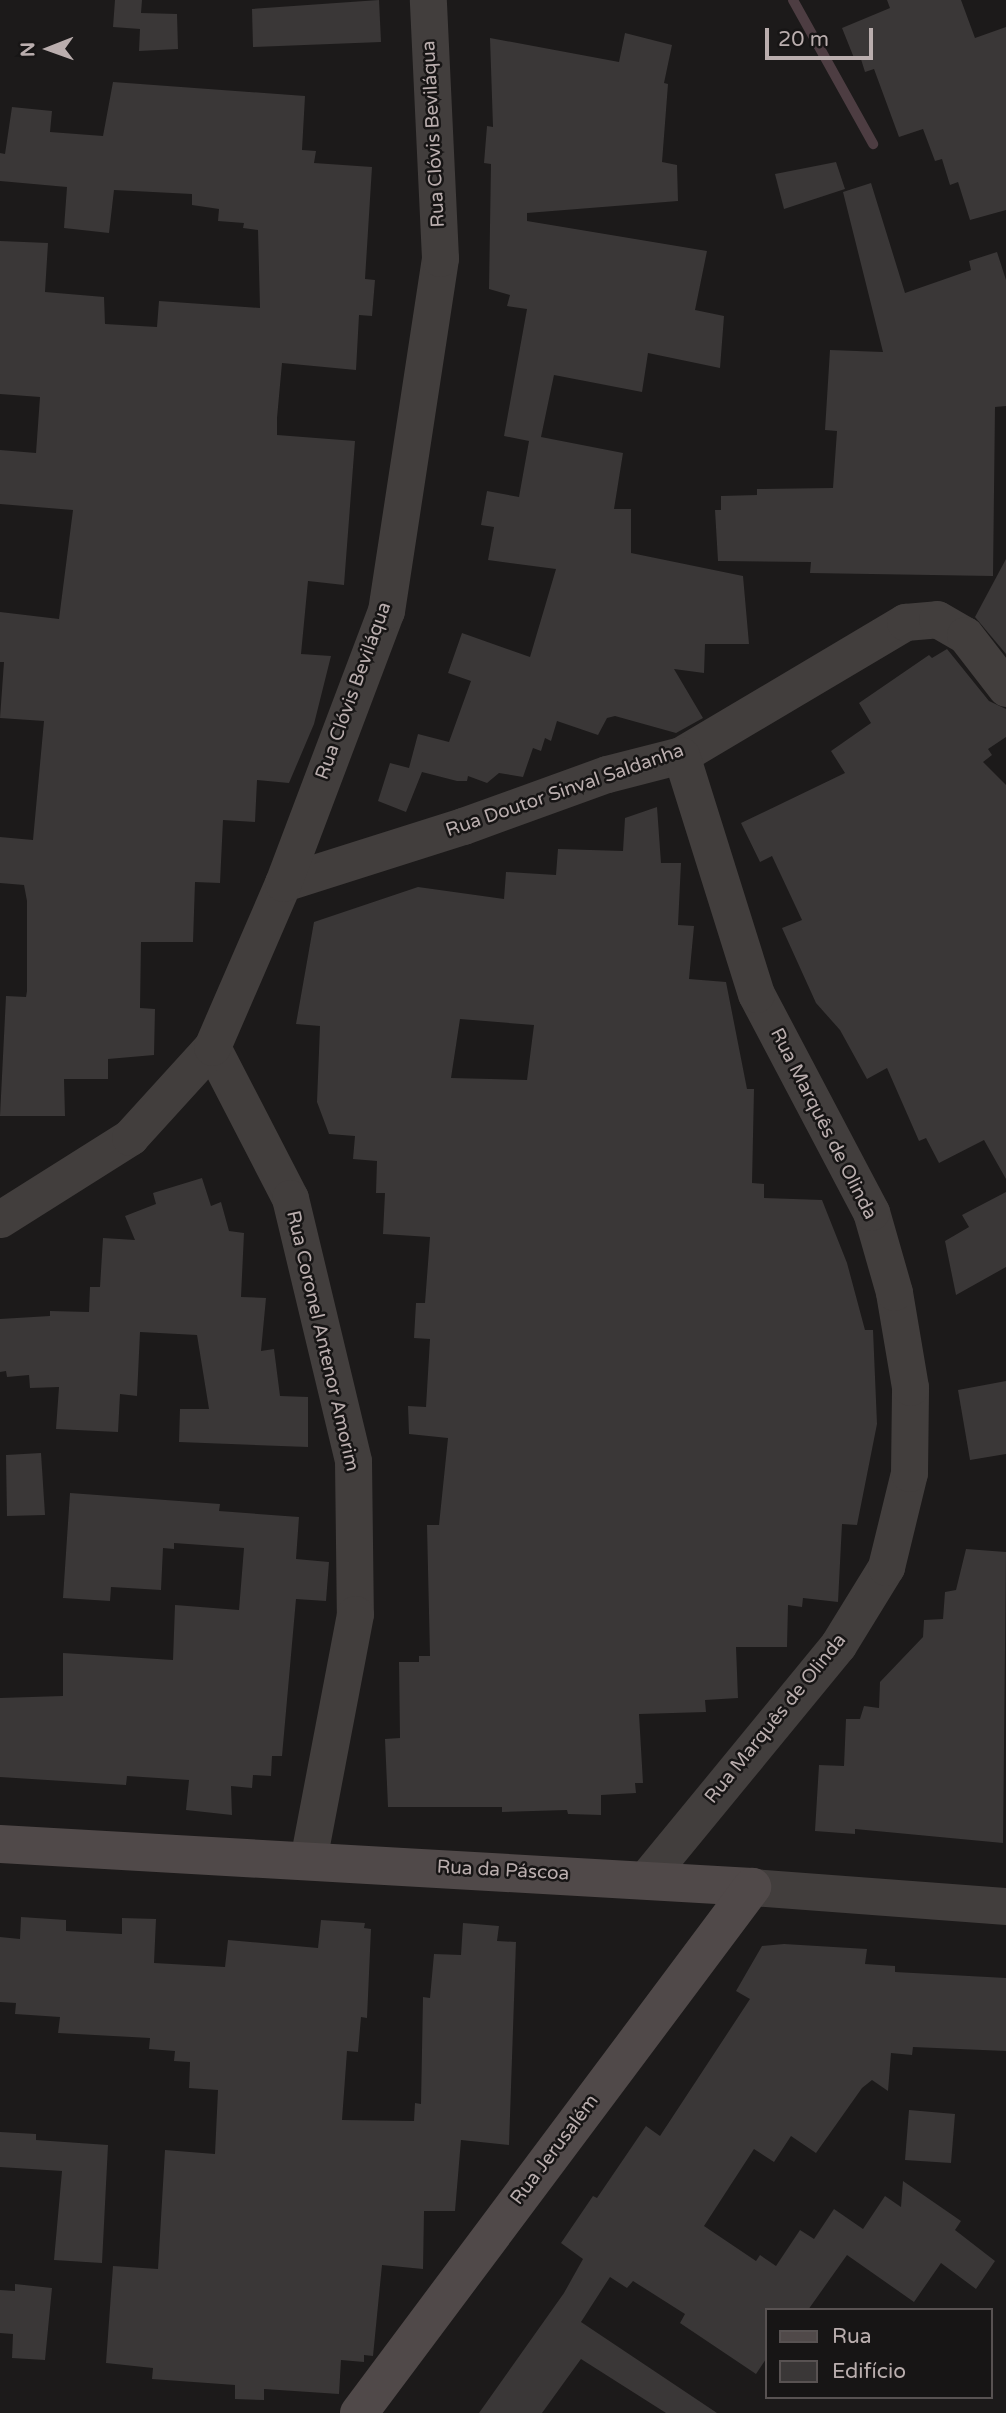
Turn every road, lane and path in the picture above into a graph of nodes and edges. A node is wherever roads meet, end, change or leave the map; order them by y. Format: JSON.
{"nodes":[{"id":1,"x":428,"y":0,"type":"edge"},
{"id":2,"x":1006,"y":688,"type":"edge"},
{"id":3,"x":681,"y":755,"type":"junction"},
{"id":4,"x":283,"y":883,"type":"junction"},
{"id":5,"x":212,"y":1047,"type":"junction"},
{"id":6,"x":0,"y":1219,"type":"edge"},
{"id":7,"x":0,"y":1844,"type":"edge"},
{"id":8,"x":308,"y":1860,"type":"junction"},
{"id":9,"x":645,"y":1880,"type":"junction"},
{"id":10,"x":751,"y":1887,"type":"junction"},
{"id":11,"x":1006,"y":1906,"type":"edge"},
{"id":12,"x":359,"y":2413,"type":"edge"}],
"edges":[{"from":1,"to":4,"type":"street","name":"Rua Clóvis Beviláqua"},
{"from":2,"to":3,"type":"street","name":"Rua Doutor Sinval Saldanha"},
{"from":3,"to":4,"type":"street","name":"Rua Doutor Sinval Saldanha"},
{"from":3,"to":9,"type":"street","name":"Rua Marquês de Olinda"},
{"from":4,"to":5,"type":"street","name":"Rua Clóvis Beviláqua"},
{"from":5,"to":6,"type":"street","name":"Rua Clóvis Beviláqua"},
{"from":5,"to":8,"type":"street","name":"Rua Coronel Antenor Amorim"},
{"from":7,"to":8,"type":"street","name":"Rua da Páscoa"},
{"from":8,"to":9,"type":"street","name":"Rua da Páscoa"},
{"from":9,"to":10,"type":"street","name":"Rua da Páscoa"},
{"from":10,"to":11,"type":"street","name":"Rua da Páscoa"},
{"from":10,"to":12,"type":"street","name":"Rua Jerusalém"}]}
